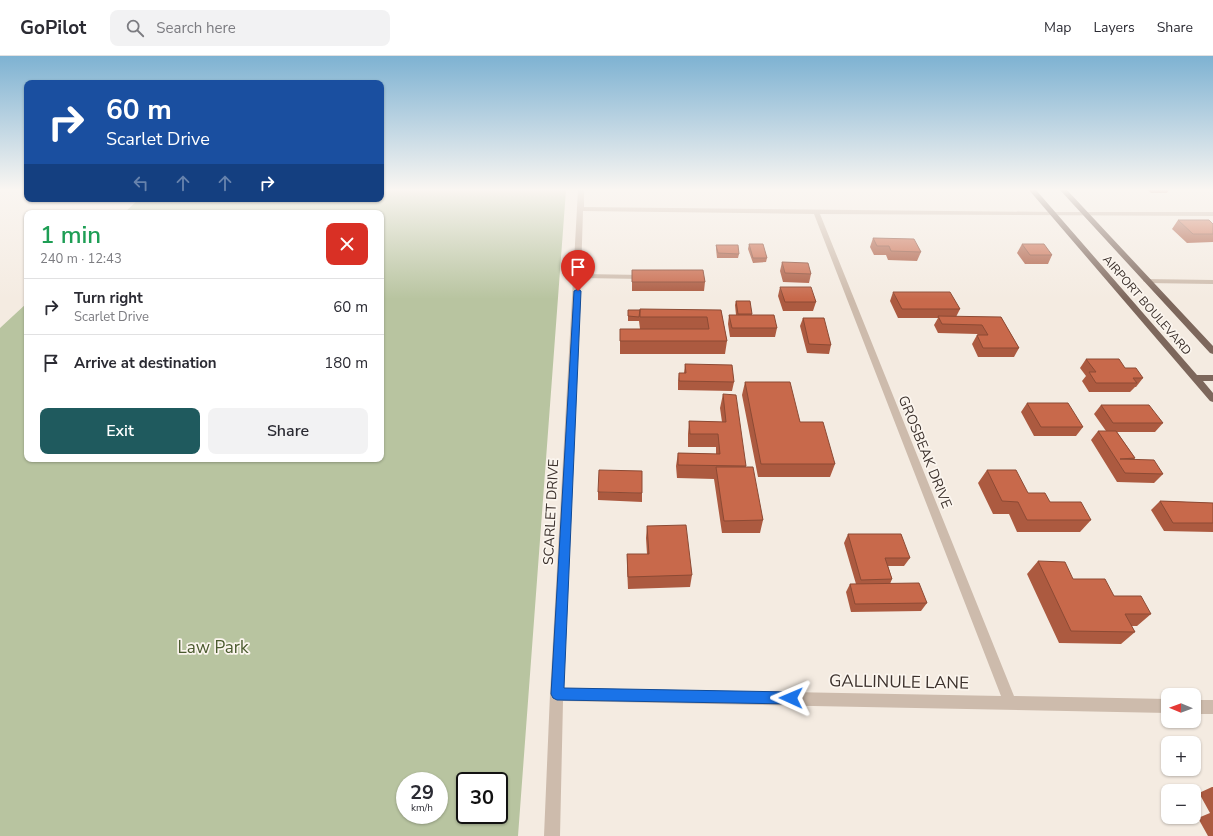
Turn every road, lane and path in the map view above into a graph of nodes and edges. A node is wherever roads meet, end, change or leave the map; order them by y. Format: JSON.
{"nodes":[{"id":1,"x":579,"y":226,"type":"edge"},
{"id":2,"x":822,"y":226,"type":"edge"},
{"id":3,"x":1063,"y":226,"type":"edge"},
{"id":4,"x":1097,"y":226,"type":"edge"},
{"id":5,"x":578,"y":276,"type":"junction"},
{"id":6,"x":654,"y":277,"type":"edge"},
{"id":7,"x":1148,"y":281,"type":"junction"},
{"id":8,"x":1213,"y":282,"type":"edge"},
{"id":9,"x":1213,"y":351,"type":"edge"},
{"id":10,"x":1195,"y":378,"type":"junction"},
{"id":11,"x":1213,"y":378,"type":"edge"},
{"id":12,"x":1213,"y":399,"type":"edge"},
{"id":13,"x":557,"y":694,"type":"junction"},
{"id":14,"x":1010,"y":702,"type":"junction"},
{"id":15,"x":1161,"y":706,"type":"edge"},
{"id":16,"x":1201,"y":707,"type":"edge"},
{"id":17,"x":1213,"y":707,"type":"edge"},
{"id":18,"x":552,"y":836,"type":"edge"}],
"edges":[{"from":1,"to":5,"type":"street","name":"SCARLET DRIVE"},
{"from":2,"to":14,"type":"street","name":"GROSBEAK DRIVE"},
{"from":3,"to":10,"type":"main road","name":"AIRPORT BOULEVARD"},
{"from":4,"to":7,"type":"main road","name":"AIRPORT BOULEVARD"},
{"from":5,"to":6,"type":"street"},
{"from":5,"to":13,"type":"street","name":"SCARLET DRIVE"},
{"from":7,"to":8,"type":"street"},
{"from":7,"to":9,"type":"main road","name":"AIRPORT BOULEVARD"},
{"from":10,"to":11,"type":"main road"},
{"from":10,"to":12,"type":"main road","name":"AIRPORT BOULEVARD"},
{"from":13,"to":14,"type":"street","name":"GALLINULE LANE"},
{"from":13,"to":18,"type":"street","name":"SCARLET DRIVE"},
{"from":14,"to":15,"type":"street","name":"GALLINULE LANE"},
{"from":16,"to":17,"type":"street"}]}
